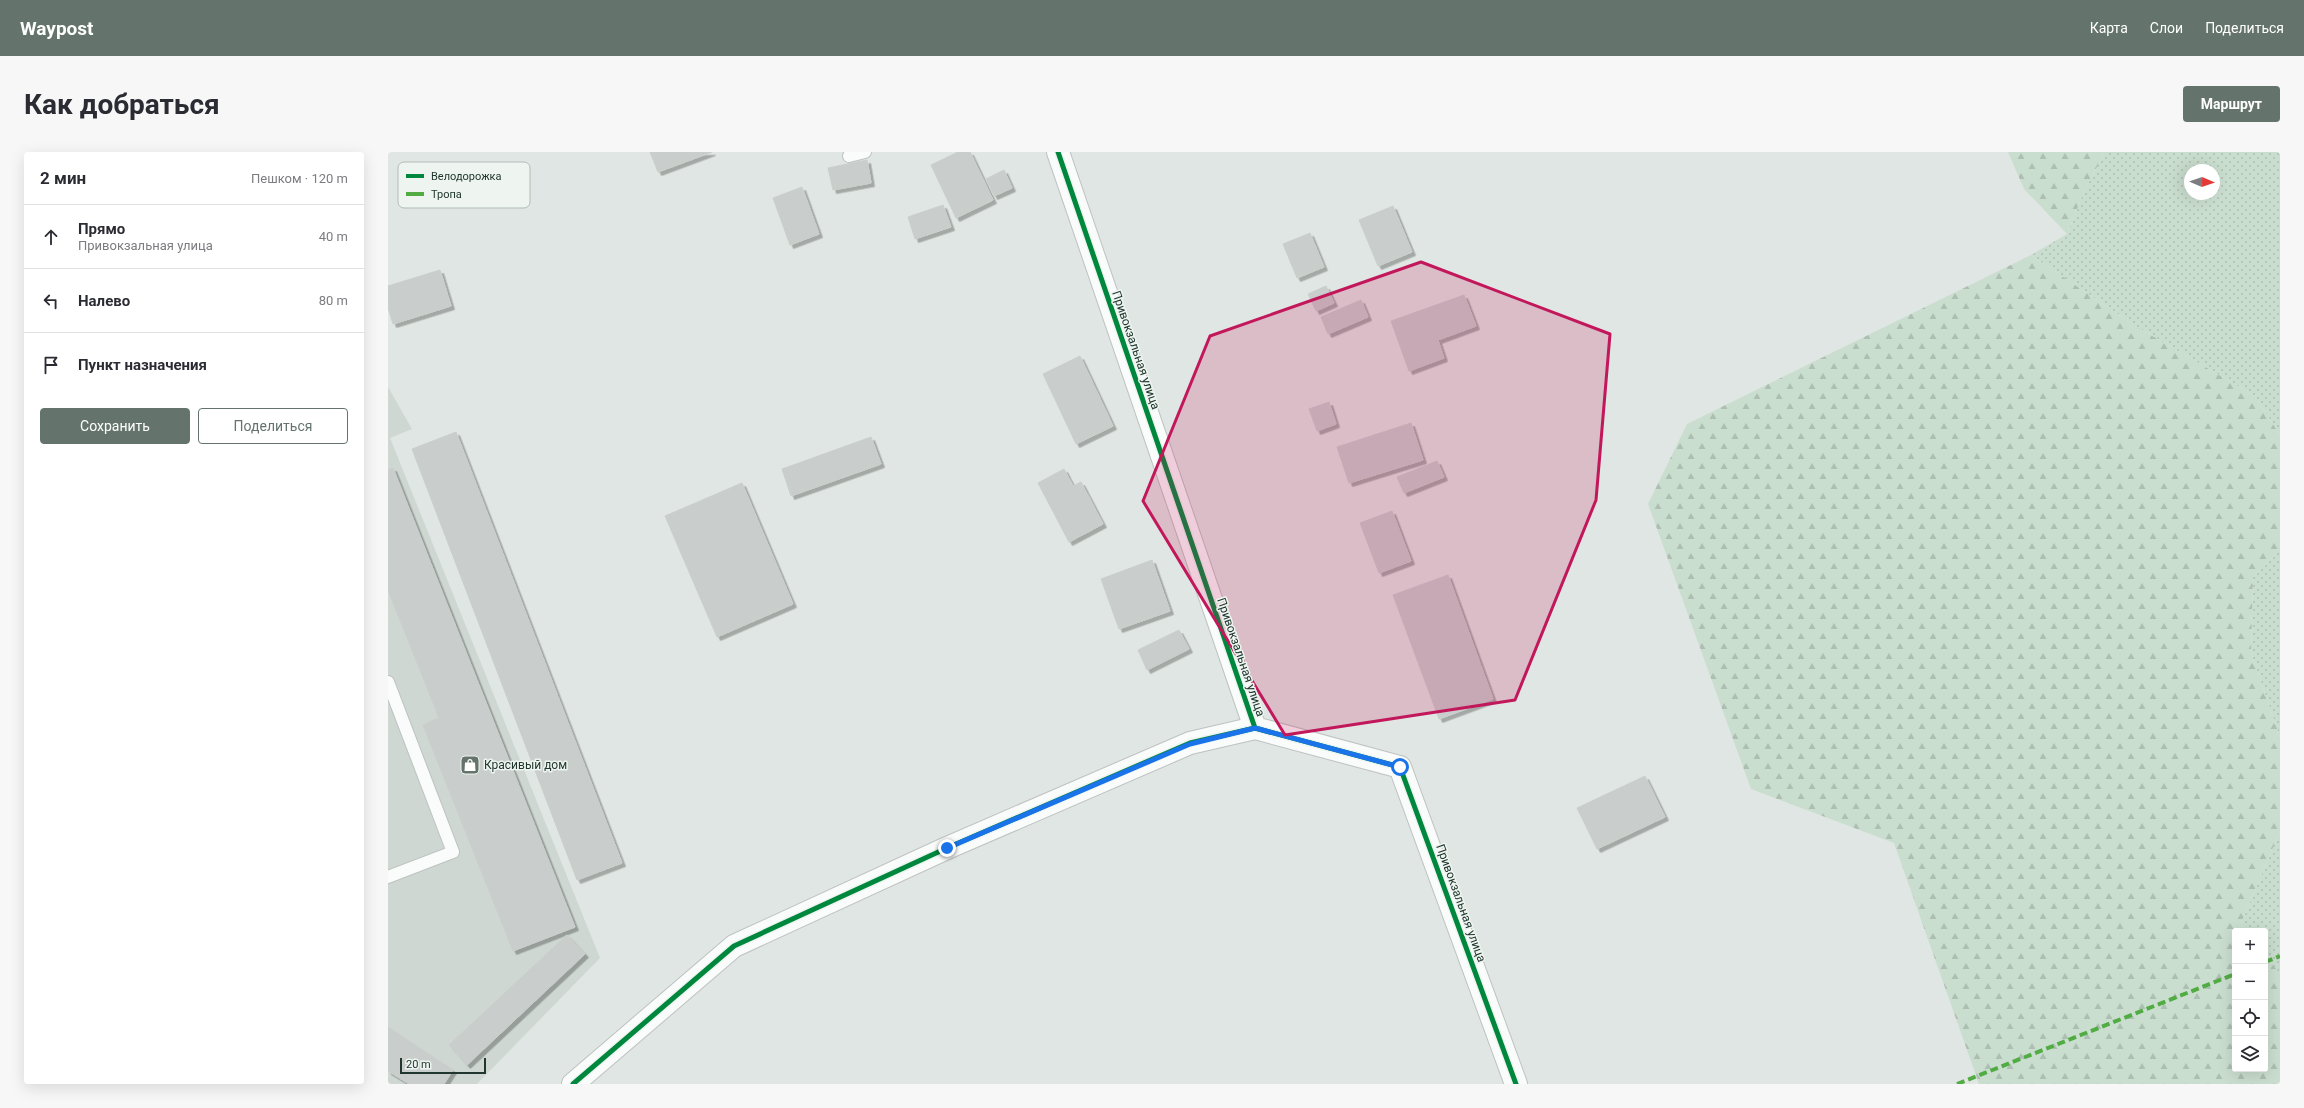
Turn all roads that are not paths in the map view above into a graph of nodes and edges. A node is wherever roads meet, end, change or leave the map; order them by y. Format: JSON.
{"nodes":[{"id":1,"x":865,"y":152,"type":"edge"},
{"id":2,"x":1058,"y":152,"type":"edge"},
{"id":3,"x":849,"y":156,"type":"dead end"},
{"id":4,"x":388,"y":682,"type":"edge"},
{"id":5,"x":1255,"y":728,"type":"junction"},
{"id":6,"x":388,"y":877,"type":"edge"},
{"id":7,"x":572,"y":1084,"type":"edge"},
{"id":8,"x":1516,"y":1084,"type":"edge"}],
"edges":[{"from":1,"to":3,"type":"lane"},
{"from":2,"to":5,"type":"street","name":"Привокзальная улица"},
{"from":4,"to":6,"type":"lane"},
{"from":5,"to":7,"type":"street"},
{"from":5,"to":8,"type":"street","name":"Привокзальная улица"}]}
